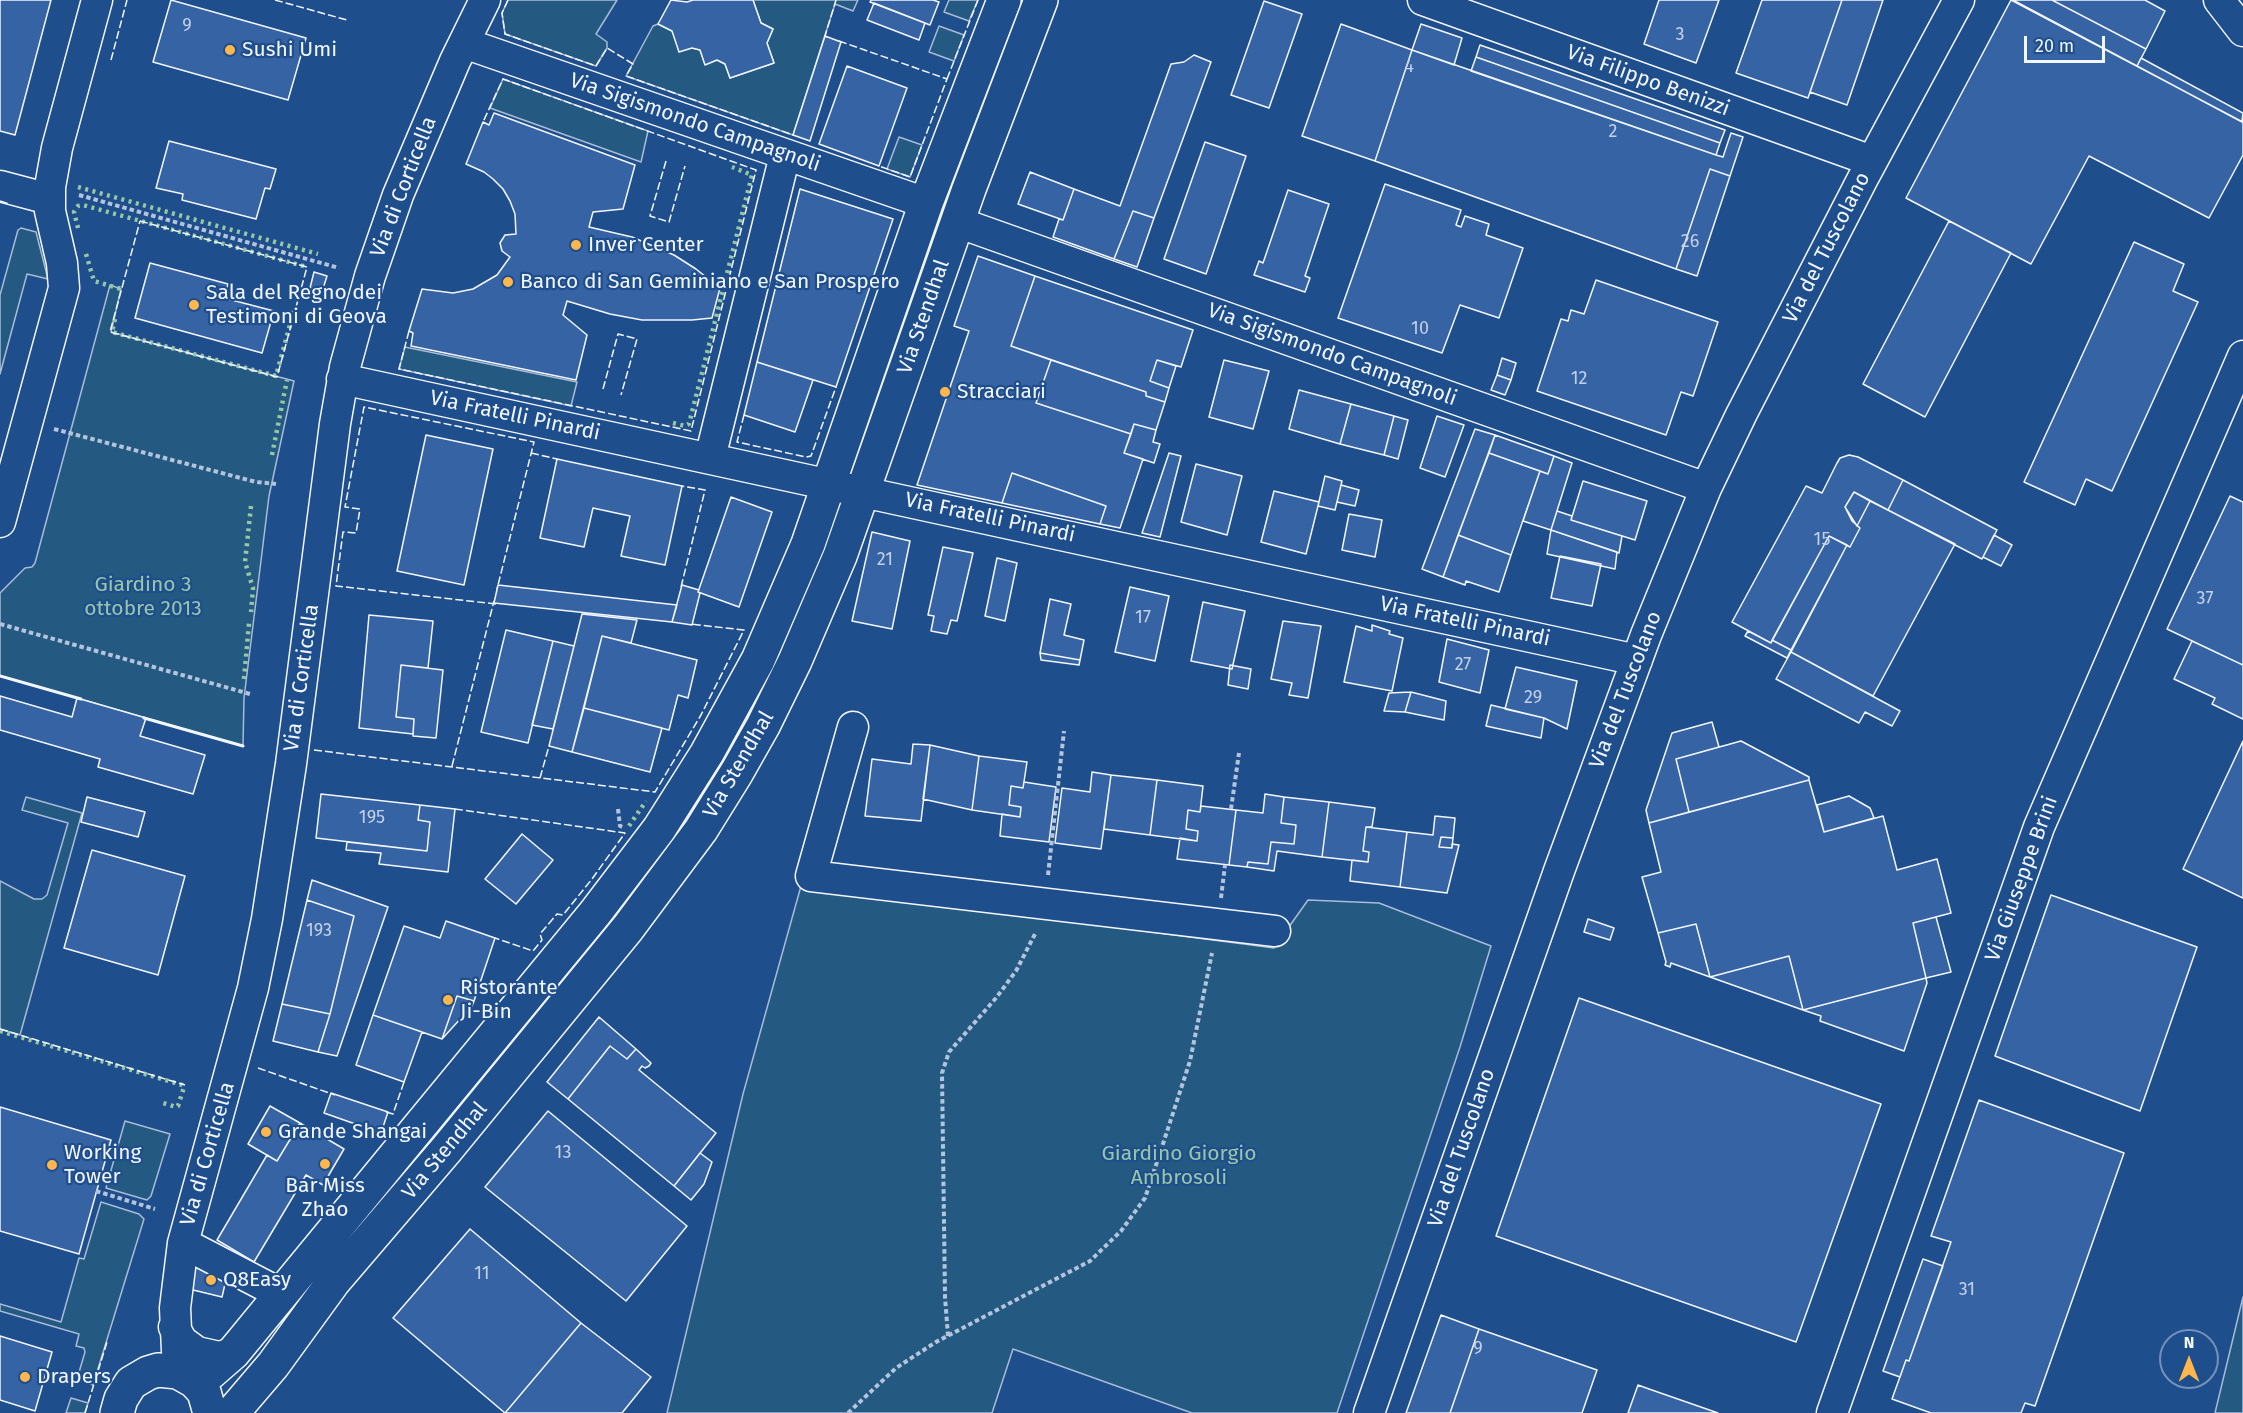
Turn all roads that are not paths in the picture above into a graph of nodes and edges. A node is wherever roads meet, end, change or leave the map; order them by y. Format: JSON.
{"nodes":[{"id":1,"x":97,"y":0,"type":"edge"},
{"id":2,"x":485,"y":0,"type":"edge"},
{"id":3,"x":1004,"y":0,"type":"edge"},
{"id":4,"x":1041,"y":0,"type":"edge"},
{"id":5,"x":1423,"y":0,"type":"edge"},
{"id":6,"x":1959,"y":0,"type":"edge"},
{"id":7,"x":2219,"y":0,"type":"edge"},
{"id":8,"x":1464,"y":7,"type":"edge"},
{"id":9,"x":2243,"y":31,"type":"edge"},
{"id":10,"x":464,"y":43,"type":"junction"},
{"id":11,"x":785,"y":155,"type":"junction"},
{"id":12,"x":1872,"y":161,"type":"junction"},
{"id":13,"x":0,"y":186,"type":"edge"},
{"id":14,"x":60,"y":196,"type":"junction"},
{"id":15,"x":926,"y":203,"type":"junction"},
{"id":16,"x":957,"y":222,"type":"junction"},
{"id":17,"x":2243,"y":356,"type":"edge"},
{"id":18,"x":342,"y":379,"type":"junction"},
{"id":19,"x":710,"y":458,"type":"junction"},
{"id":20,"x":829,"y":484,"type":"junction"},
{"id":21,"x":1706,"y":488,"type":"junction"},
{"id":22,"x":864,"y":491,"type":"junction"},
{"id":23,"x":0,"y":522,"type":"edge"},
{"id":24,"x":1637,"y":660,"type":"junction"},
{"id":25,"x":853,"y":727,"type":"dead end"},
{"id":26,"x":1275,"y":931,"type":"dead end"},
{"id":27,"x":194,"y":1248,"type":"junction"},
{"id":28,"x":281,"y":1294,"type":"junction"},
{"id":29,"x":175,"y":1315,"type":"junction"},
{"id":30,"x":233,"y":1353,"type":"junction"},
{"id":31,"x":186,"y":1376,"type":"junction"},
{"id":32,"x":117,"y":1412,"type":"edge"},
{"id":33,"x":210,"y":1413,"type":"edge"},
{"id":34,"x":232,"y":1413,"type":"edge"},
{"id":35,"x":1369,"y":1413,"type":"edge"},
{"id":36,"x":1832,"y":1413,"type":"edge"}],
"edges":[{"from":1,"to":14,"type":"street"},
{"from":2,"to":10,"type":"street","name":"Via di Corticella"},
{"from":3,"to":15,"type":"main road","name":"Via Stendhal"},
{"from":4,"to":16,"type":"main road","name":"Via Stendhal"},
{"from":5,"to":8,"type":"street","name":"Via Filippo Benizzi"},
{"from":6,"to":12,"type":"street","name":"Via del Tuscolano"},
{"from":7,"to":9,"type":"street"},
{"from":8,"to":12,"type":"street","name":"Via Filippo Benizzi"},
{"from":10,"to":11,"type":"street","name":"Via Sigismondo Campagnoli"},
{"from":10,"to":18,"type":"street","name":"Via di Corticella"},
{"from":11,"to":15,"type":"street","name":"Via Sigismondo Campagnoli"},
{"from":11,"to":19,"type":"street"},
{"from":12,"to":21,"type":"street","name":"Via del Tuscolano"},
{"from":13,"to":14,"type":"street"},
{"from":14,"to":23,"type":"street"},
{"from":15,"to":20,"type":"main road","name":"Via Stendhal"},
{"from":16,"to":21,"type":"street","name":"Via Sigismondo Campagnoli"},
{"from":16,"to":22,"type":"main road","name":"Via Stendhal"},
{"from":17,"to":36,"type":"street","name":"Via Giuseppe Brini"},
{"from":18,"to":19,"type":"street","name":"Via Fratelli Pinardi"},
{"from":18,"to":27,"type":"street","name":"Via di Corticella"},
{"from":19,"to":20,"type":"street","name":"Via Fratelli Pinardi"},
{"from":20,"to":22,"type":"street","name":"Via Fratelli Pinardi"},
{"from":20,"to":28,"type":"main road","name":"Via Stendhal"},
{"from":21,"to":24,"type":"street","name":"Via del Tuscolano"},
{"from":22,"to":24,"type":"street","name":"Via Fratelli Pinardi"},
{"from":22,"to":34,"type":"main road","name":"Via Stendhal"},
{"from":24,"to":35,"type":"street","name":"Via del Tuscolano"},
{"from":25,"to":26,"type":"street"},
{"from":27,"to":28,"type":"street"},
{"from":27,"to":29,"type":"street","name":"Via di Corticella"},
{"from":28,"to":30,"type":"main road","name":"Via Stendhal"},
{"from":29,"to":30,"type":"street"},
{"from":29,"to":31,"type":"street","name":"Via di Corticella"},
{"from":30,"to":31,"type":"main road","name":"Via Stendhal"},
{"from":31,"to":32,"type":"main road"},
{"from":31,"to":33,"type":"main road"}]}
